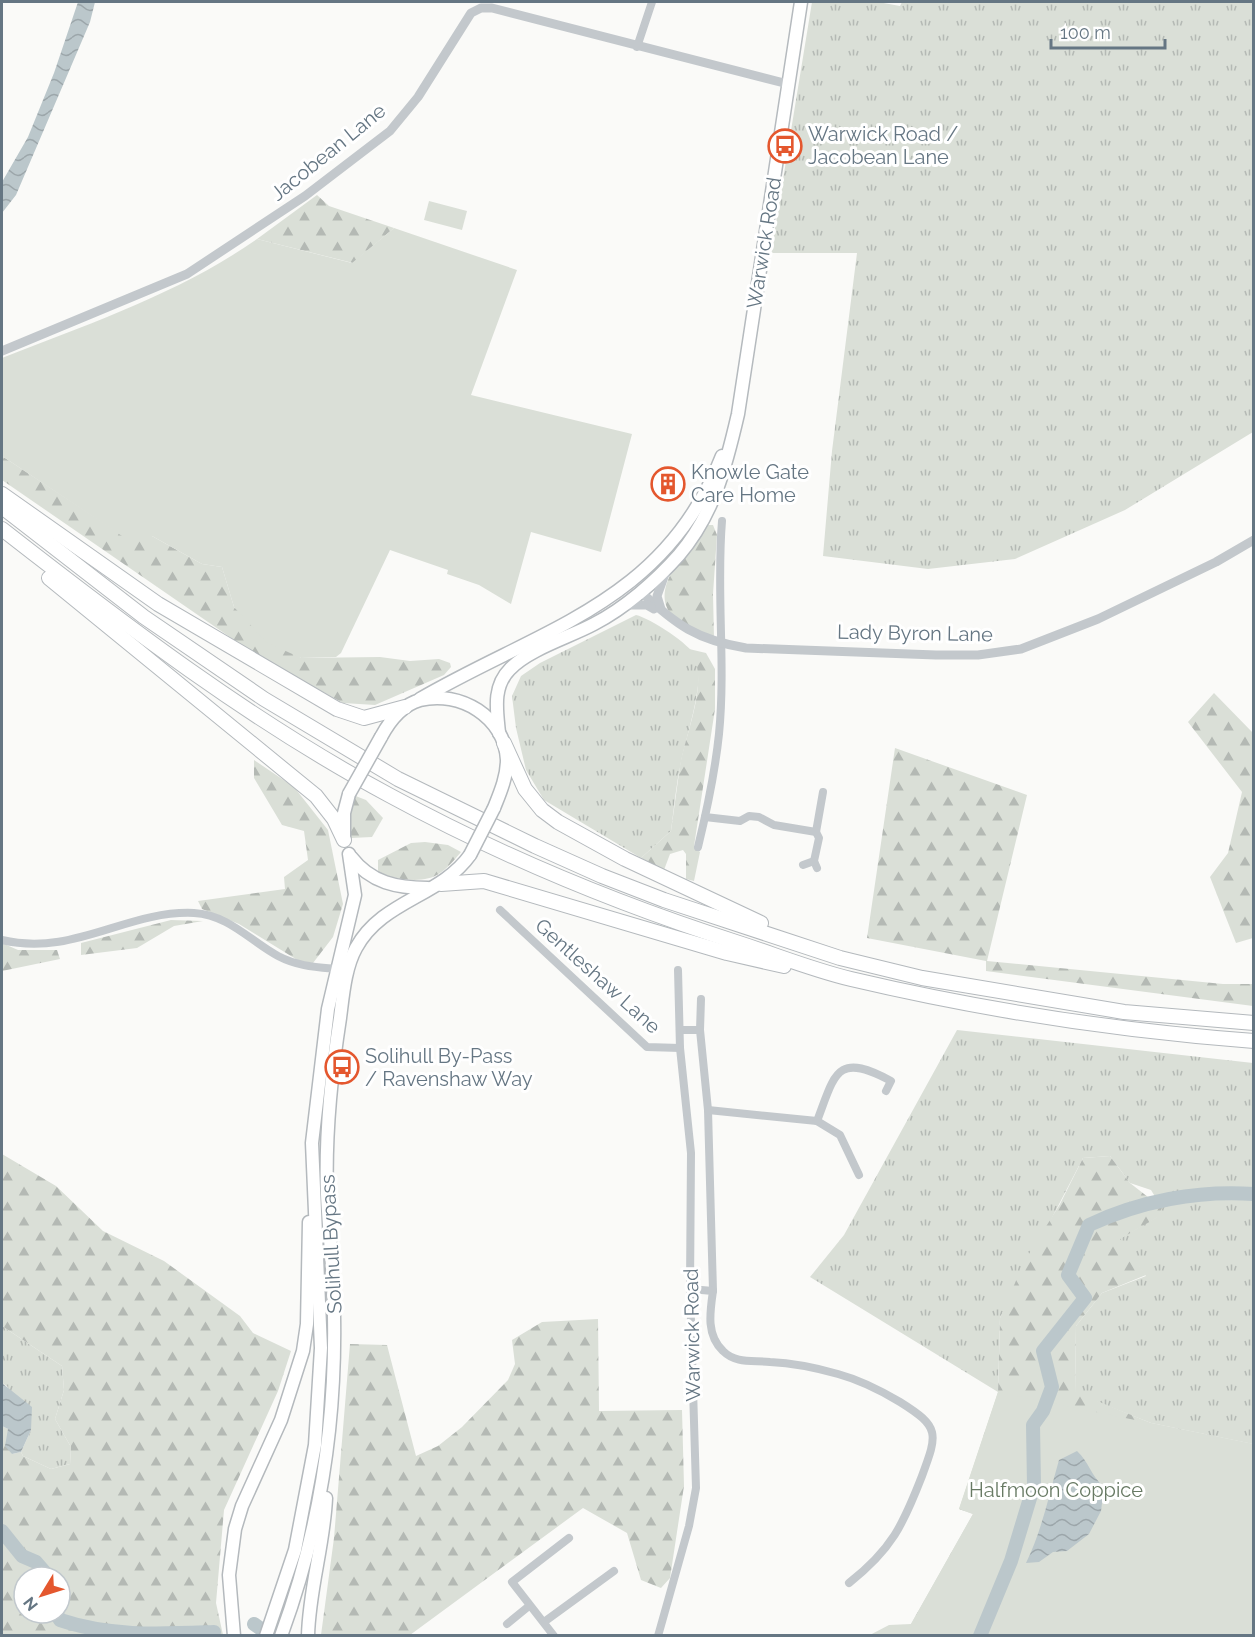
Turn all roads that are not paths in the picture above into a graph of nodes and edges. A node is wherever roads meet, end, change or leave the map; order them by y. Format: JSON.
{"nodes":[{"id":1,"x":652,"y":2,"type":"edge"},
{"id":2,"x":801,"y":2,"type":"edge"},
{"id":3,"x":638,"y":47,"type":"junction"},
{"id":4,"x":788,"y":84,"type":"junction"},
{"id":5,"x":2,"y":351,"type":"edge"},
{"id":6,"x":738,"y":414,"type":"junction"},
{"id":7,"x":2,"y":494,"type":"edge"},
{"id":8,"x":2,"y":507,"type":"edge"},
{"id":9,"x":722,"y":521,"type":"dead end"},
{"id":10,"x":2,"y":529,"type":"edge"},
{"id":11,"x":2,"y":540,"type":"edge"},
{"id":12,"x":1254,"y":540,"type":"edge"},
{"id":13,"x":670,"y":564,"type":"junction"},
{"id":14,"x":640,"y":591,"type":"junction"},
{"id":15,"x":623,"y":605,"type":"junction"},
{"id":16,"x":664,"y":614,"type":"junction"},
{"id":17,"x":559,"y":627,"type":"junction"},
{"id":18,"x":722,"y":644,"type":"junction"},
{"id":19,"x":419,"y":700,"type":"junction"},
{"id":20,"x":405,"y":707,"type":"junction"},
{"id":21,"x":502,"y":738,"type":"junction"},
{"id":22,"x":822,"y":792,"type":"dead end"},
{"id":23,"x":705,"y":817,"type":"junction"},
{"id":24,"x":816,"y":832,"type":"junction"},
{"id":25,"x":344,"y":840,"type":"junction"},
{"id":26,"x":698,"y":847,"type":"dead end"},
{"id":27,"x":349,"y":854,"type":"junction"},
{"id":28,"x":803,"y":865,"type":"dead end"},
{"id":29,"x":437,"y":886,"type":"junction"},
{"id":30,"x":500,"y":910,"type":"dead end"},
{"id":31,"x":2,"y":940,"type":"edge"},
{"id":32,"x":336,"y":969,"type":"junction"},
{"id":33,"x":678,"y":970,"type":"dead end"},
{"id":34,"x":824,"y":971,"type":"junction"},
{"id":35,"x":922,"y":978,"type":"junction"},
{"id":36,"x":701,"y":999,"type":"dead end"},
{"id":37,"x":1254,"y":1023,"type":"edge"},
{"id":38,"x":680,"y":1030,"type":"junction"},
{"id":39,"x":700,"y":1030,"type":"junction"},
{"id":40,"x":1254,"y":1041,"type":"edge"},
{"id":41,"x":680,"y":1048,"type":"junction"},
{"id":42,"x":886,"y":1091,"type":"dead end"},
{"id":43,"x":708,"y":1110,"type":"junction"},
{"id":44,"x":817,"y":1121,"type":"junction"},
{"id":45,"x":312,"y":1143,"type":"junction"},
{"id":46,"x":859,"y":1175,"type":"dead end"},
{"id":47,"x":690,"y":1289,"type":"junction"},
{"id":48,"x":713,"y":1291,"type":"junction"},
{"id":49,"x":327,"y":1461,"type":"junction"},
{"id":50,"x":569,"y":1538,"type":"dead end"},
{"id":51,"x":614,"y":1571,"type":"dead end"},
{"id":52,"x":849,"y":1582,"type":"dead end"},
{"id":53,"x":529,"y":1606,"type":"junction"},
{"id":54,"x":544,"y":1622,"type":"junction"},
{"id":55,"x":507,"y":1624,"type":"dead end"},
{"id":56,"x":234,"y":1635,"type":"edge"},
{"id":57,"x":266,"y":1635,"type":"edge"},
{"id":58,"x":281,"y":1635,"type":"edge"},
{"id":59,"x":308,"y":1635,"type":"edge"},
{"id":60,"x":554,"y":1635,"type":"edge"},
{"id":61,"x":658,"y":1635,"type":"edge"}],
"edges":[{"from":1,"to":3,"type":"street"},
{"from":2,"to":4,"type":"main road","name":"Warwick Road"},
{"from":3,"to":4,"type":"street","name":"Jacobean Lane"},
{"from":3,"to":5,"type":"street","name":"Jacobean Lane"},
{"from":4,"to":6,"type":"main road","name":"Warwick Road"},
{"from":6,"to":13,"type":"main road"},
{"from":6,"to":17,"type":"main road"},
{"from":7,"to":20,"type":"highway"},
{"from":8,"to":35,"type":"highway"},
{"from":9,"to":18,"type":"street"},
{"from":10,"to":34,"type":"highway"},
{"from":11,"to":25,"type":"highway"},
{"from":12,"to":18,"type":"street","name":"Lady Byron Lane"},
{"from":13,"to":14,"type":"main road"},
{"from":13,"to":16,"type":"street"},
{"from":14,"to":15,"type":"main road"},
{"from":14,"to":16,"type":"street","name":"Lady Byron Lane"},
{"from":14,"to":17,"type":"main road"},
{"from":15,"to":16,"type":"street"},
{"from":15,"to":21,"type":"main road"},
{"from":16,"to":18,"type":"street","name":"Lady Byron Lane"},
{"from":17,"to":19,"type":"main road"},
{"from":18,"to":23,"type":"street"},
{"from":19,"to":20,"type":"main road"},
{"from":19,"to":21,"type":"main road"},
{"from":20,"to":25,"type":"main road","bridge":true},
{"from":21,"to":29,"type":"main road","bridge":true},
{"from":21,"to":35,"type":"highway"},
{"from":22,"to":24,"type":"street"},
{"from":23,"to":24,"type":"street"},
{"from":23,"to":26,"type":"street"},
{"from":24,"to":28,"type":"street"},
{"from":25,"to":27,"type":"main road"},
{"from":27,"to":29,"type":"main road"},
{"from":27,"to":32,"type":"main road","name":"Solihull Bypass"},
{"from":29,"to":34,"type":"highway"},
{"from":29,"to":49,"type":"main road","name":"Solihull Bypass"},
{"from":30,"to":41,"type":"street","name":"Gentleshaw Lane"},
{"from":31,"to":32,"type":"street"},
{"from":32,"to":45,"type":"main road","name":"Solihull Bypass"},
{"from":33,"to":38,"type":"street","name":"Warwick Road"},
{"from":34,"to":40,"type":"highway"},
{"from":35,"to":37,"type":"highway"},
{"from":36,"to":39,"type":"street","name":"Warwick Road"},
{"from":38,"to":39,"type":"street"},
{"from":38,"to":41,"type":"street","name":"Warwick Road"},
{"from":39,"to":43,"type":"street","name":"Warwick Road"},
{"from":41,"to":47,"type":"street","name":"Warwick Road"},
{"from":42,"to":44,"type":"street"},
{"from":43,"to":44,"type":"street"},
{"from":43,"to":48,"type":"street","name":"Warwick Road"},
{"from":44,"to":46,"type":"street"},
{"from":45,"to":56,"type":"main road"},
{"from":45,"to":57,"type":"main road","name":"Solihull Bypass"},
{"from":47,"to":48,"type":"street"},
{"from":47,"to":61,"type":"street","name":"Warwick Road"},
{"from":48,"to":52,"type":"street","name":"Warwick Road"},
{"from":49,"to":58,"type":"main road","name":"Solihull Bypass"},
{"from":49,"to":59,"type":"main road"},
{"from":50,"to":53,"type":"street"},
{"from":51,"to":54,"type":"street"},
{"from":53,"to":54,"type":"street"},
{"from":53,"to":55,"type":"street"},
{"from":54,"to":60,"type":"street"}]}
